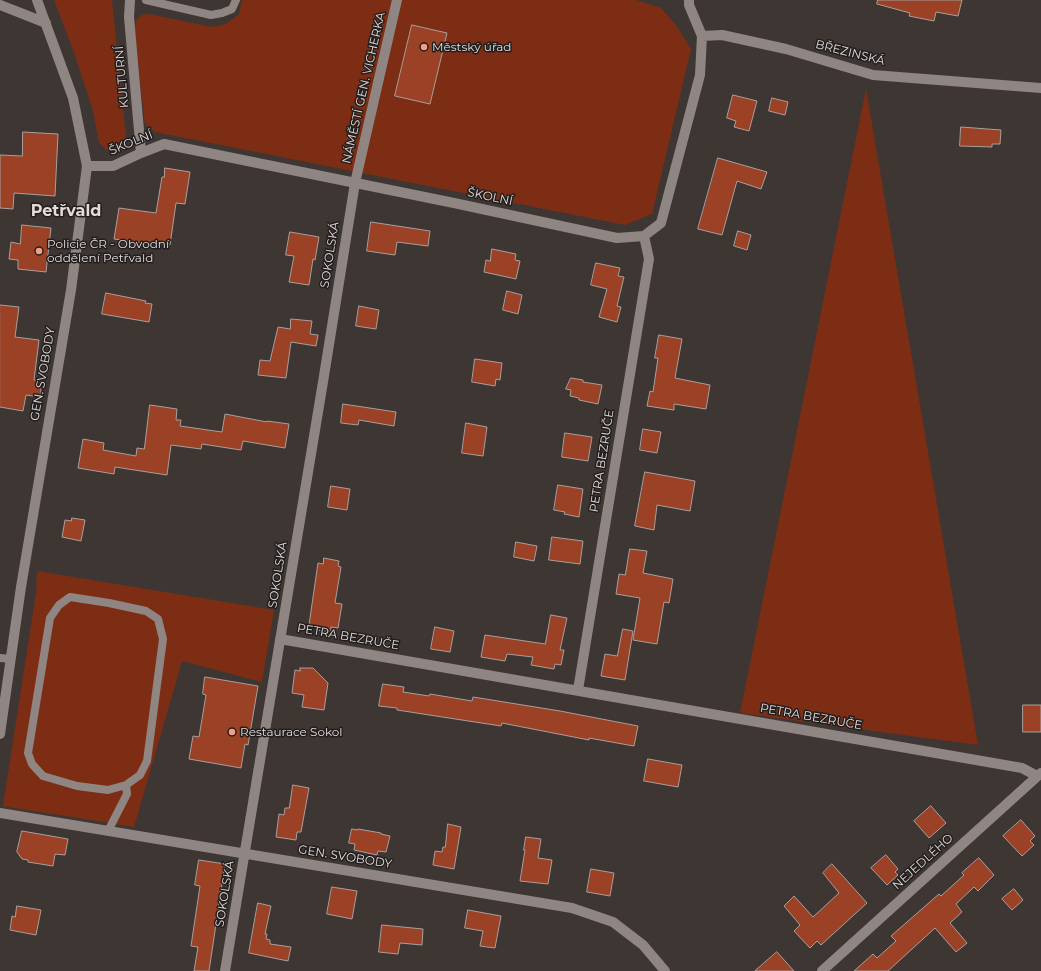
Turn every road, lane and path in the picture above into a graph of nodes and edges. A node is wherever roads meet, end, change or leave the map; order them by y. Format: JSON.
{"nodes":[{"id":1,"x":37,"y":0,"type":"edge"},
{"id":2,"x":130,"y":0,"type":"edge"},
{"id":3,"x":146,"y":0,"type":"edge"},
{"id":4,"x":236,"y":0,"type":"edge"},
{"id":5,"x":397,"y":0,"type":"edge"},
{"id":6,"x":689,"y":0,"type":"edge"},
{"id":7,"x":0,"y":5,"type":"edge"},
{"id":8,"x":46,"y":23,"type":"junction"},
{"id":9,"x":702,"y":36,"type":"junction"},
{"id":10,"x":1041,"y":88,"type":"edge"},
{"id":11,"x":141,"y":153,"type":"junction"},
{"id":12,"x":86,"y":166,"type":"junction"},
{"id":13,"x":355,"y":183,"type":"junction"},
{"id":14,"x":644,"y":236,"type":"junction"},
{"id":15,"x":280,"y":639,"type":"junction"},
{"id":16,"x":0,"y":658,"type":"edge"},
{"id":17,"x":11,"y":659,"type":"junction"},
{"id":18,"x":578,"y":690,"type":"junction"},
{"id":19,"x":0,"y":734,"type":"edge"},
{"id":20,"x":1039,"y":775,"type":"edge"},
{"id":21,"x":126,"y":785,"type":"junction"},
{"id":22,"x":0,"y":813,"type":"edge"},
{"id":23,"x":108,"y":830,"type":"junction"},
{"id":24,"x":245,"y":854,"type":"junction"},
{"id":25,"x":225,"y":971,"type":"edge"},
{"id":26,"x":665,"y":971,"type":"edge"},
{"id":27,"x":822,"y":971,"type":"edge"}],
"edges":[{"from":1,"to":8,"type":"street","name":"GEN. SVOBODY"},
{"from":2,"to":11,"type":"street","name":"KULTURNÍ"},
{"from":3,"to":4,"type":"lane"},
{"from":5,"to":13,"type":"street","name":"NÁMĚSTÍ GEN. VICHERKA"},
{"from":6,"to":9,"type":"street"},
{"from":7,"to":8,"type":"street"},
{"from":8,"to":12,"type":"street","name":"GEN. SVOBODY"},
{"from":9,"to":10,"type":"street","name":"BŘEZINSKÁ"},
{"from":9,"to":14,"type":"street"},
{"from":11,"to":12,"type":"street","name":"ŠKOLNÍ"},
{"from":11,"to":13,"type":"street","name":"ŠKOLNÍ"},
{"from":12,"to":17,"type":"street","name":"GEN. SVOBODY"},
{"from":13,"to":14,"type":"street","name":"ŠKOLNÍ"},
{"from":13,"to":15,"type":"street","name":"SOKOLSKÁ"},
{"from":14,"to":18,"type":"street","name":"PETRA BEZRUČE"},
{"from":15,"to":18,"type":"street","name":"PETRA BEZRUČE"},
{"from":15,"to":24,"type":"street","name":"SOKOLSKÁ"},
{"from":16,"to":17,"type":"lane"},
{"from":17,"to":19,"type":"street","name":"GEN. SVOBODY"},
{"from":18,"to":20,"type":"street","name":"PETRA BEZRUČE"},
{"from":20,"to":27,"type":"street","name":"NEJEDLÉHO"},
{"from":21,"to":21,"type":"lane"},
{"from":21,"to":23,"type":"lane"},
{"from":22,"to":23,"type":"street","name":"GEN. SVOBODY"},
{"from":23,"to":24,"type":"street","name":"GEN. SVOBODY"},
{"from":24,"to":25,"type":"street","name":"SOKOLSKÁ"},
{"from":24,"to":26,"type":"street","name":"GEN. SVOBODY"}]}
